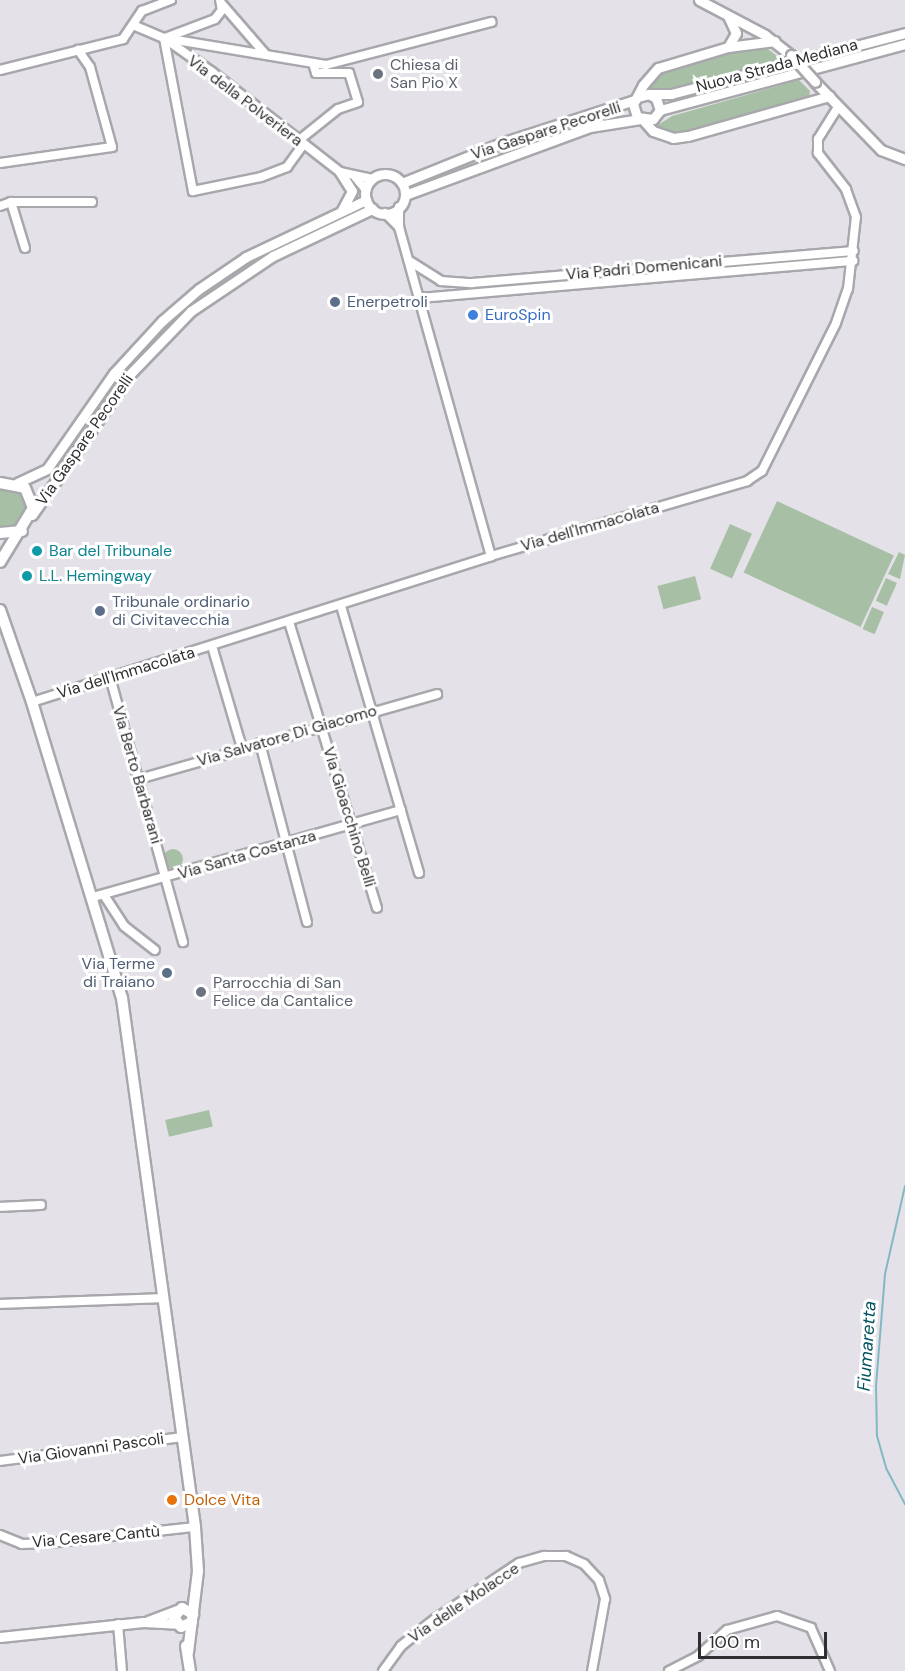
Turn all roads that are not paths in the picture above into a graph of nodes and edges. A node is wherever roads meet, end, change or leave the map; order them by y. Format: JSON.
{"nodes":[{"id":1,"x":171,"y":0,"type":"edge"},
{"id":2,"x":699,"y":0,"type":"edge"},
{"id":3,"x":221,"y":2,"type":"edge"},
{"id":4,"x":728,"y":16,"type":"junction"},
{"id":5,"x":491,"y":22,"type":"dead end"},
{"id":6,"x":134,"y":25,"type":"junction"},
{"id":7,"x":905,"y":33,"type":"edge"},
{"id":8,"x":164,"y":38,"type":"junction"},
{"id":9,"x":775,"y":41,"type":"junction"},
{"id":10,"x":905,"y":44,"type":"edge"},
{"id":11,"x":728,"y":47,"type":"junction"},
{"id":12,"x":78,"y":50,"type":"junction"},
{"id":13,"x":266,"y":56,"type":"junction"},
{"id":14,"x":313,"y":63,"type":"junction"},
{"id":15,"x":0,"y":70,"type":"edge"},
{"id":16,"x":649,"y":94,"type":"junction"},
{"id":17,"x":829,"y":96,"type":"junction"},
{"id":18,"x":636,"y":99,"type":"junction"},
{"id":19,"x":838,"y":107,"type":"junction"},
{"id":20,"x":660,"y":110,"type":"junction"},
{"id":21,"x":642,"y":120,"type":"junction"},
{"id":22,"x":301,"y":143,"type":"junction"},
{"id":23,"x":905,"y":159,"type":"edge"},
{"id":24,"x":0,"y":163,"type":"edge"},
{"id":25,"x":340,"y":172,"type":"junction"},
{"id":26,"x":356,"y":178,"type":"junction"},
{"id":27,"x":372,"y":179,"type":"junction"},
{"id":28,"x":402,"y":183,"type":"junction"},
{"id":29,"x":366,"y":195,"type":"junction"},
{"id":30,"x":405,"y":195,"type":"junction"},
{"id":31,"x":11,"y":202,"type":"junction"},
{"id":32,"x":92,"y":202,"type":"dead end"},
{"id":33,"x":0,"y":206,"type":"edge"},
{"id":34,"x":399,"y":207,"type":"junction"},
{"id":35,"x":372,"y":209,"type":"junction"},
{"id":36,"x":385,"y":213,"type":"junction"},
{"id":37,"x":337,"y":215,"type":"junction"},
{"id":38,"x":399,"y":227,"type":"junction"},
{"id":39,"x":25,"y":248,"type":"dead end"},
{"id":40,"x":854,"y":251,"type":"junction"},
{"id":41,"x":853,"y":261,"type":"junction"},
{"id":42,"x":411,"y":262,"type":"junction"},
{"id":43,"x":433,"y":278,"type":"junction"},
{"id":44,"x":418,"y":288,"type":"junction"},
{"id":45,"x":434,"y":295,"type":"junction"},
{"id":46,"x":420,"y":298,"type":"junction"},
{"id":47,"x":0,"y":483,"type":"edge"},
{"id":48,"x":17,"y":483,"type":"junction"},
{"id":49,"x":32,"y":515,"type":"junction"},
{"id":50,"x":22,"y":531,"type":"junction"},
{"id":51,"x":0,"y":533,"type":"edge"},
{"id":52,"x":491,"y":556,"type":"junction"},
{"id":53,"x":0,"y":562,"type":"edge"},
{"id":54,"x":341,"y":606,"type":"junction"},
{"id":55,"x":0,"y":610,"type":"edge"},
{"id":56,"x":289,"y":622,"type":"junction"},
{"id":57,"x":212,"y":646,"type":"junction"},
{"id":58,"x":110,"y":677,"type":"junction"},
{"id":59,"x":436,"y":694,"type":"dead end"},
{"id":60,"x":32,"y":702,"type":"junction"},
{"id":61,"x":371,"y":712,"type":"junction"},
{"id":62,"x":321,"y":726,"type":"junction"},
{"id":63,"x":260,"y":743,"type":"junction"},
{"id":64,"x":242,"y":748,"type":"junction"},
{"id":65,"x":139,"y":778,"type":"junction"},
{"id":66,"x":401,"y":810,"type":"junction"},
{"id":67,"x":352,"y":824,"type":"junction"},
{"id":68,"x":284,"y":844,"type":"junction"},
{"id":69,"x":419,"y":873,"type":"dead end"},
{"id":70,"x":166,"y":878,"type":"junction"},
{"id":71,"x":98,"y":896,"type":"junction"},
{"id":72,"x":377,"y":908,"type":"dead end"},
{"id":73,"x":307,"y":922,"type":"dead end"},
{"id":74,"x":183,"y":942,"type":"dead end"},
{"id":75,"x":155,"y":950,"type":"dead end"},
{"id":76,"x":41,"y":1205,"type":"dead end"},
{"id":77,"x":0,"y":1207,"type":"edge"},
{"id":78,"x":162,"y":1298,"type":"junction"},
{"id":79,"x":0,"y":1304,"type":"edge"},
{"id":80,"x":182,"y":1437,"type":"junction"},
{"id":81,"x":0,"y":1461,"type":"edge"},
{"id":82,"x":195,"y":1527,"type":"junction"},
{"id":83,"x":0,"y":1535,"type":"edge"},
{"id":84,"x":198,"y":1571,"type":"junction"},
{"id":85,"x":179,"y":1609,"type":"junction"},
{"id":86,"x":192,"y":1618,"type":"junction"},
{"id":87,"x":143,"y":1622,"type":"junction"},
{"id":88,"x":118,"y":1624,"type":"junction"},
{"id":89,"x":178,"y":1625,"type":"junction"},
{"id":90,"x":0,"y":1637,"type":"edge"},
{"id":91,"x":188,"y":1652,"type":"junction"},
{"id":92,"x":122,"y":1671,"type":"edge"},
{"id":93,"x":189,"y":1671,"type":"edge"},
{"id":94,"x":383,"y":1671,"type":"edge"},
{"id":95,"x":592,"y":1671,"type":"edge"},
{"id":96,"x":669,"y":1671,"type":"edge"},
{"id":97,"x":830,"y":1671,"type":"edge"}],
"edges":[{"from":1,"to":6,"type":"street"},
{"from":2,"to":4,"type":"street"},
{"from":3,"to":8,"type":"street"},
{"from":3,"to":13,"type":"street"},
{"from":4,"to":9,"type":"street"},
{"from":4,"to":11,"type":"street"},
{"from":5,"to":14,"type":"street"},
{"from":6,"to":8,"type":"street","name":"Via della Polveriera"},
{"from":6,"to":12,"type":"street"},
{"from":7,"to":16,"type":"street","name":"Nuova Strada Mediana"},
{"from":8,"to":13,"type":"street"},
{"from":8,"to":22,"type":"street","name":"Via della Polveriera"},
{"from":8,"to":22,"type":"street"},
{"from":9,"to":11,"type":"street"},
{"from":9,"to":17,"type":"street","bridge":true},
{"from":10,"to":20,"type":"street","name":"Nuova Strada Mediana"},
{"from":11,"to":18,"type":"street"},
{"from":12,"to":15,"type":"street"},
{"from":12,"to":24,"type":"street"},
{"from":13,"to":14,"type":"street"},
{"from":14,"to":22,"type":"street"},
{"from":16,"to":18,"type":"street"},
{"from":16,"to":20,"type":"street"},
{"from":17,"to":19,"type":"street"},
{"from":17,"to":21,"type":"street"},
{"from":18,"to":21,"type":"street"},
{"from":18,"to":28,"type":"street","name":"Via Gaspare Pecorelli"},
{"from":19,"to":23,"type":"street"},
{"from":19,"to":40,"type":"street","name":"Via dell'Immacolata"},
{"from":20,"to":21,"type":"street"},
{"from":21,"to":30,"type":"street","name":"Via Gaspare Pecorelli"},
{"from":22,"to":25,"type":"street","name":"Via della Polveriera"},
{"from":25,"to":26,"type":"street","name":"Via della Polveriera"},
{"from":25,"to":37,"type":"street"},
{"from":26,"to":27,"type":"street","name":"Via della Polveriera"},
{"from":26,"to":29,"type":"street","name":"Via della Polveriera"},
{"from":27,"to":28,"type":"street"},
{"from":27,"to":29,"type":"street"},
{"from":28,"to":30,"type":"street"},
{"from":29,"to":35,"type":"street"},
{"from":29,"to":37,"type":"street","name":"Via Gaspare Pecorelli"},
{"from":30,"to":34,"type":"street"},
{"from":31,"to":32,"type":"street"},
{"from":31,"to":33,"type":"street"},
{"from":31,"to":39,"type":"street"},
{"from":34,"to":36,"type":"street"},
{"from":34,"to":38,"type":"street"},
{"from":35,"to":36,"type":"street"},
{"from":35,"to":49,"type":"street","name":"Via Gaspare Pecorelli"},
{"from":36,"to":38,"type":"street"},
{"from":37,"to":48,"type":"street","name":"Via Gaspare Pecorelli"},
{"from":38,"to":42,"type":"street"},
{"from":40,"to":41,"type":"street","name":"Via dell'Immacolata"},
{"from":40,"to":43,"type":"street","name":"Via Padri Domenicani"},
{"from":41,"to":45,"type":"street","name":"Via Padri Domenicani"},
{"from":41,"to":52,"type":"street","name":"Via dell'Immacolata"},
{"from":42,"to":43,"type":"street","name":"Via Padri Domenicani"},
{"from":42,"to":44,"type":"street"},
{"from":43,"to":44,"type":"street"},
{"from":43,"to":45,"type":"street"},
{"from":44,"to":46,"type":"street"},
{"from":45,"to":46,"type":"street","name":"Via Padri Domenicani"},
{"from":46,"to":52,"type":"street"},
{"from":47,"to":48,"type":"main road"},
{"from":48,"to":49,"type":"main road"},
{"from":49,"to":50,"type":"main road"},
{"from":50,"to":51,"type":"main road"},
{"from":50,"to":53,"type":"main road"},
{"from":52,"to":54,"type":"street","name":"Via dell'Immacolata"},
{"from":54,"to":56,"type":"street","name":"Via dell'Immacolata"},
{"from":54,"to":61,"type":"street"},
{"from":55,"to":60,"type":"main road"},
{"from":56,"to":57,"type":"street","name":"Via dell'Immacolata"},
{"from":56,"to":62,"type":"street","name":"Via Gioacchino Belli"},
{"from":57,"to":58,"type":"street","name":"Via dell'Immacolata"},
{"from":57,"to":64,"type":"street"},
{"from":58,"to":60,"type":"street","name":"Via dell'Immacolata"},
{"from":58,"to":65,"type":"street","name":"Via Berto Barbarani"},
{"from":59,"to":61,"type":"street","name":"Via Salvatore Di Giacomo"},
{"from":60,"to":71,"type":"main road"},
{"from":61,"to":62,"type":"street","name":"Via Salvatore Di Giacomo"},
{"from":61,"to":66,"type":"street"},
{"from":62,"to":63,"type":"street","name":"Via Salvatore Di Giacomo"},
{"from":62,"to":67,"type":"street","name":"Via Gioacchino Belli"},
{"from":63,"to":64,"type":"street","name":"Via Salvatore Di Giacomo"},
{"from":63,"to":68,"type":"street"},
{"from":64,"to":65,"type":"street","name":"Via Salvatore Di Giacomo"},
{"from":65,"to":70,"type":"street","name":"Via Berto Barbarani"},
{"from":66,"to":67,"type":"street","name":"Via Santa Costanza"},
{"from":66,"to":69,"type":"street"},
{"from":67,"to":68,"type":"street","name":"Via Santa Costanza"},
{"from":67,"to":72,"type":"street","name":"Via Gioacchino Belli"},
{"from":68,"to":70,"type":"street","name":"Via Santa Costanza"},
{"from":68,"to":73,"type":"street"},
{"from":70,"to":71,"type":"street","name":"Via Santa Costanza"},
{"from":70,"to":74,"type":"street","name":"Via Berto Barbarani"},
{"from":71,"to":75,"type":"street"},
{"from":71,"to":78,"type":"main road"},
{"from":76,"to":77,"type":"street"},
{"from":78,"to":79,"type":"street"},
{"from":78,"to":80,"type":"main road"},
{"from":80,"to":81,"type":"street","name":"Via Giovanni Pascoli"},
{"from":80,"to":82,"type":"main road"},
{"from":82,"to":83,"type":"street","name":"Via Cesare Cantù"},
{"from":82,"to":84,"type":"main road"},
{"from":84,"to":85,"type":"main road"},
{"from":84,"to":86,"type":"main road"},
{"from":85,"to":86,"type":"main road"},
{"from":85,"to":87,"type":"street"},
{"from":85,"to":89,"type":"main road"},
{"from":86,"to":89,"type":"main road"},
{"from":86,"to":91,"type":"main road"},
{"from":87,"to":88,"type":"street"},
{"from":87,"to":89,"type":"street"},
{"from":88,"to":90,"type":"street"},
{"from":88,"to":92,"type":"street"},
{"from":89,"to":91,"type":"main road"},
{"from":91,"to":93,"type":"main road"},
{"from":94,"to":95,"type":"street","name":"Via delle Molacce"},
{"from":96,"to":97,"type":"street"}]}
